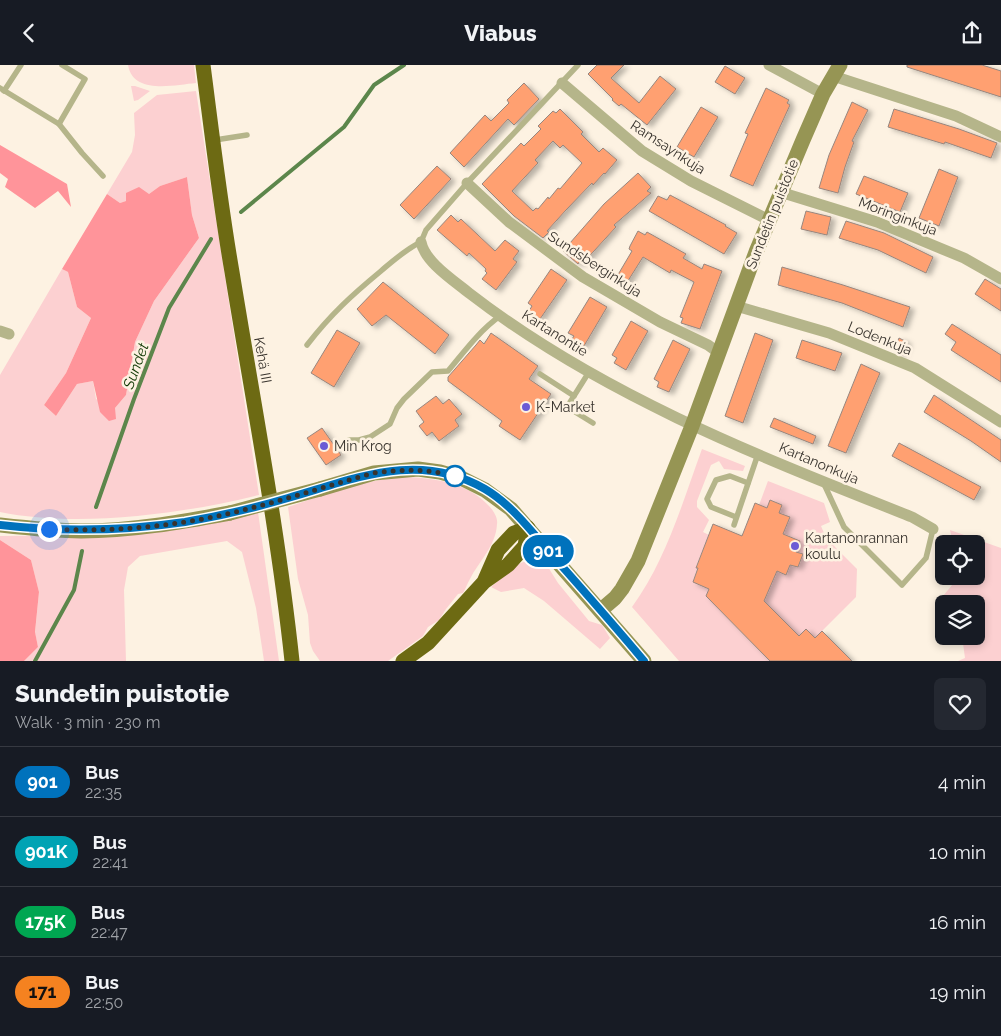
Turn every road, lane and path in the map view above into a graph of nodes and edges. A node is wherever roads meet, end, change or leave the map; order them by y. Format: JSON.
{"nodes":[{"id":1,"x":20,"y":65,"type":"edge"},
{"id":2,"x":62,"y":65,"type":"edge"},
{"id":3,"x":203,"y":65,"type":"edge"},
{"id":4,"x":578,"y":65,"type":"edge"},
{"id":5,"x":770,"y":65,"type":"edge"},
{"id":6,"x":836,"y":71,"type":"edge"},
{"id":7,"x":562,"y":83,"type":"junction"},
{"id":8,"x":2,"y":89,"type":"edge"},
{"id":9,"x":823,"y":94,"type":"junction"},
{"id":10,"x":59,"y":124,"type":"junction"},
{"id":11,"x":247,"y":135,"type":"dead end"},
{"id":12,"x":1001,"y":137,"type":"edge"},
{"id":13,"x":212,"y":141,"type":"junction"},
{"id":14,"x":103,"y":175,"type":"dead end"},
{"id":15,"x":467,"y":183,"type":"junction"},
{"id":16,"x":780,"y":192,"type":"junction"},
{"id":17,"x":769,"y":220,"type":"junction"},
{"id":18,"x":421,"y":241,"type":"junction"},
{"id":19,"x":1001,"y":279,"type":"edge"},
{"id":20,"x":736,"y":307,"type":"junction"},
{"id":21,"x":500,"y":316,"type":"junction"},
{"id":22,"x":307,"y":345,"type":"dead end"},
{"id":23,"x":719,"y":353,"type":"junction"},
{"id":24,"x":589,"y":372,"type":"junction"},
{"id":25,"x":540,"y":374,"type":"dead end"},
{"id":26,"x":574,"y":396,"type":"junction"},
{"id":27,"x":593,"y":423,"type":"dead end"},
{"id":28,"x":1001,"y":423,"type":"edge"},
{"id":29,"x":692,"y":426,"type":"junction"},
{"id":30,"x":349,"y":440,"type":"dead end"},
{"id":31,"x":758,"y":454,"type":"junction"},
{"id":32,"x":823,"y":482,"type":"junction"},
{"id":33,"x":748,"y":483,"type":"junction"},
{"id":34,"x":736,"y":517,"type":"junction"},
{"id":35,"x":0,"y":525,"type":"edge"},
{"id":36,"x":734,"y":525,"type":"dead end"},
{"id":37,"x":528,"y":528,"type":"junction"},
{"id":38,"x":933,"y":529,"type":"joint"},
{"id":39,"x":601,"y":610,"type":"junction"},
{"id":40,"x":292,"y":661,"type":"edge"},
{"id":41,"x":403,"y":661,"type":"edge"},
{"id":42,"x":644,"y":661,"type":"edge"}],
"edges":[{"from":1,"to":8,"type":"lane"},
{"from":2,"to":10,"type":"lane"},
{"from":3,"to":13,"type":"highway","name":"Kehä III"},
{"from":4,"to":7,"type":"lane"},
{"from":5,"to":9,"type":"street"},
{"from":6,"to":9,"type":"main road","name":"Sundetin puistotie"},
{"from":6,"to":12,"type":"street"},
{"from":7,"to":15,"type":"lane"},
{"from":7,"to":17,"type":"street","name":"Ramsaynkuja"},
{"from":8,"to":10,"type":"lane"},
{"from":9,"to":16,"type":"main road","name":"Sundetin puistotie"},
{"from":10,"to":14,"type":"lane"},
{"from":11,"to":13,"type":"lane"},
{"from":13,"to":40,"type":"highway","name":"Kehä III"},
{"from":15,"to":18,"type":"lane"},
{"from":15,"to":23,"type":"street","name":"Sundsberginkuja"},
{"from":16,"to":17,"type":"main road","name":"Sundetin puistotie"},
{"from":16,"to":19,"type":"street","name":"Moringinkuja"},
{"from":17,"to":20,"type":"main road","name":"Sundetin puistotie"},
{"from":18,"to":21,"type":"street","name":"Kartanontie"},
{"from":18,"to":22,"type":"lane"},
{"from":20,"to":23,"type":"main road","name":"Sundetin puistotie"},
{"from":20,"to":28,"type":"street","name":"Lodenkuja"},
{"from":21,"to":24,"type":"street","name":"Kartanontie"},
{"from":21,"to":30,"type":"lane"},
{"from":23,"to":29,"type":"main road","name":"Sundetin puistotie"},
{"from":24,"to":26,"type":"lane"},
{"from":24,"to":29,"type":"street","name":"Kartanontie"},
{"from":25,"to":26,"type":"lane"},
{"from":26,"to":27,"type":"lane"},
{"from":29,"to":31,"type":"street","name":"Kartanonkuja"},
{"from":29,"to":39,"type":"main road","name":"Sundetin puistotie"},
{"from":31,"to":32,"type":"street","name":"Kartanonkuja"},
{"from":31,"to":33,"type":"lane"},
{"from":32,"to":38,"type":"street","name":"Kartanonkuja"},
{"from":32,"to":38,"type":"lane"},
{"from":33,"to":34,"type":"lane"},
{"from":33,"to":34,"type":"lane"},
{"from":34,"to":36,"type":"lane"},
{"from":35,"to":37,"type":"main road","bridge":true},
{"from":37,"to":39,"type":"main road"},
{"from":37,"to":41,"type":"highway"},
{"from":39,"to":42,"type":"main road"}]}
